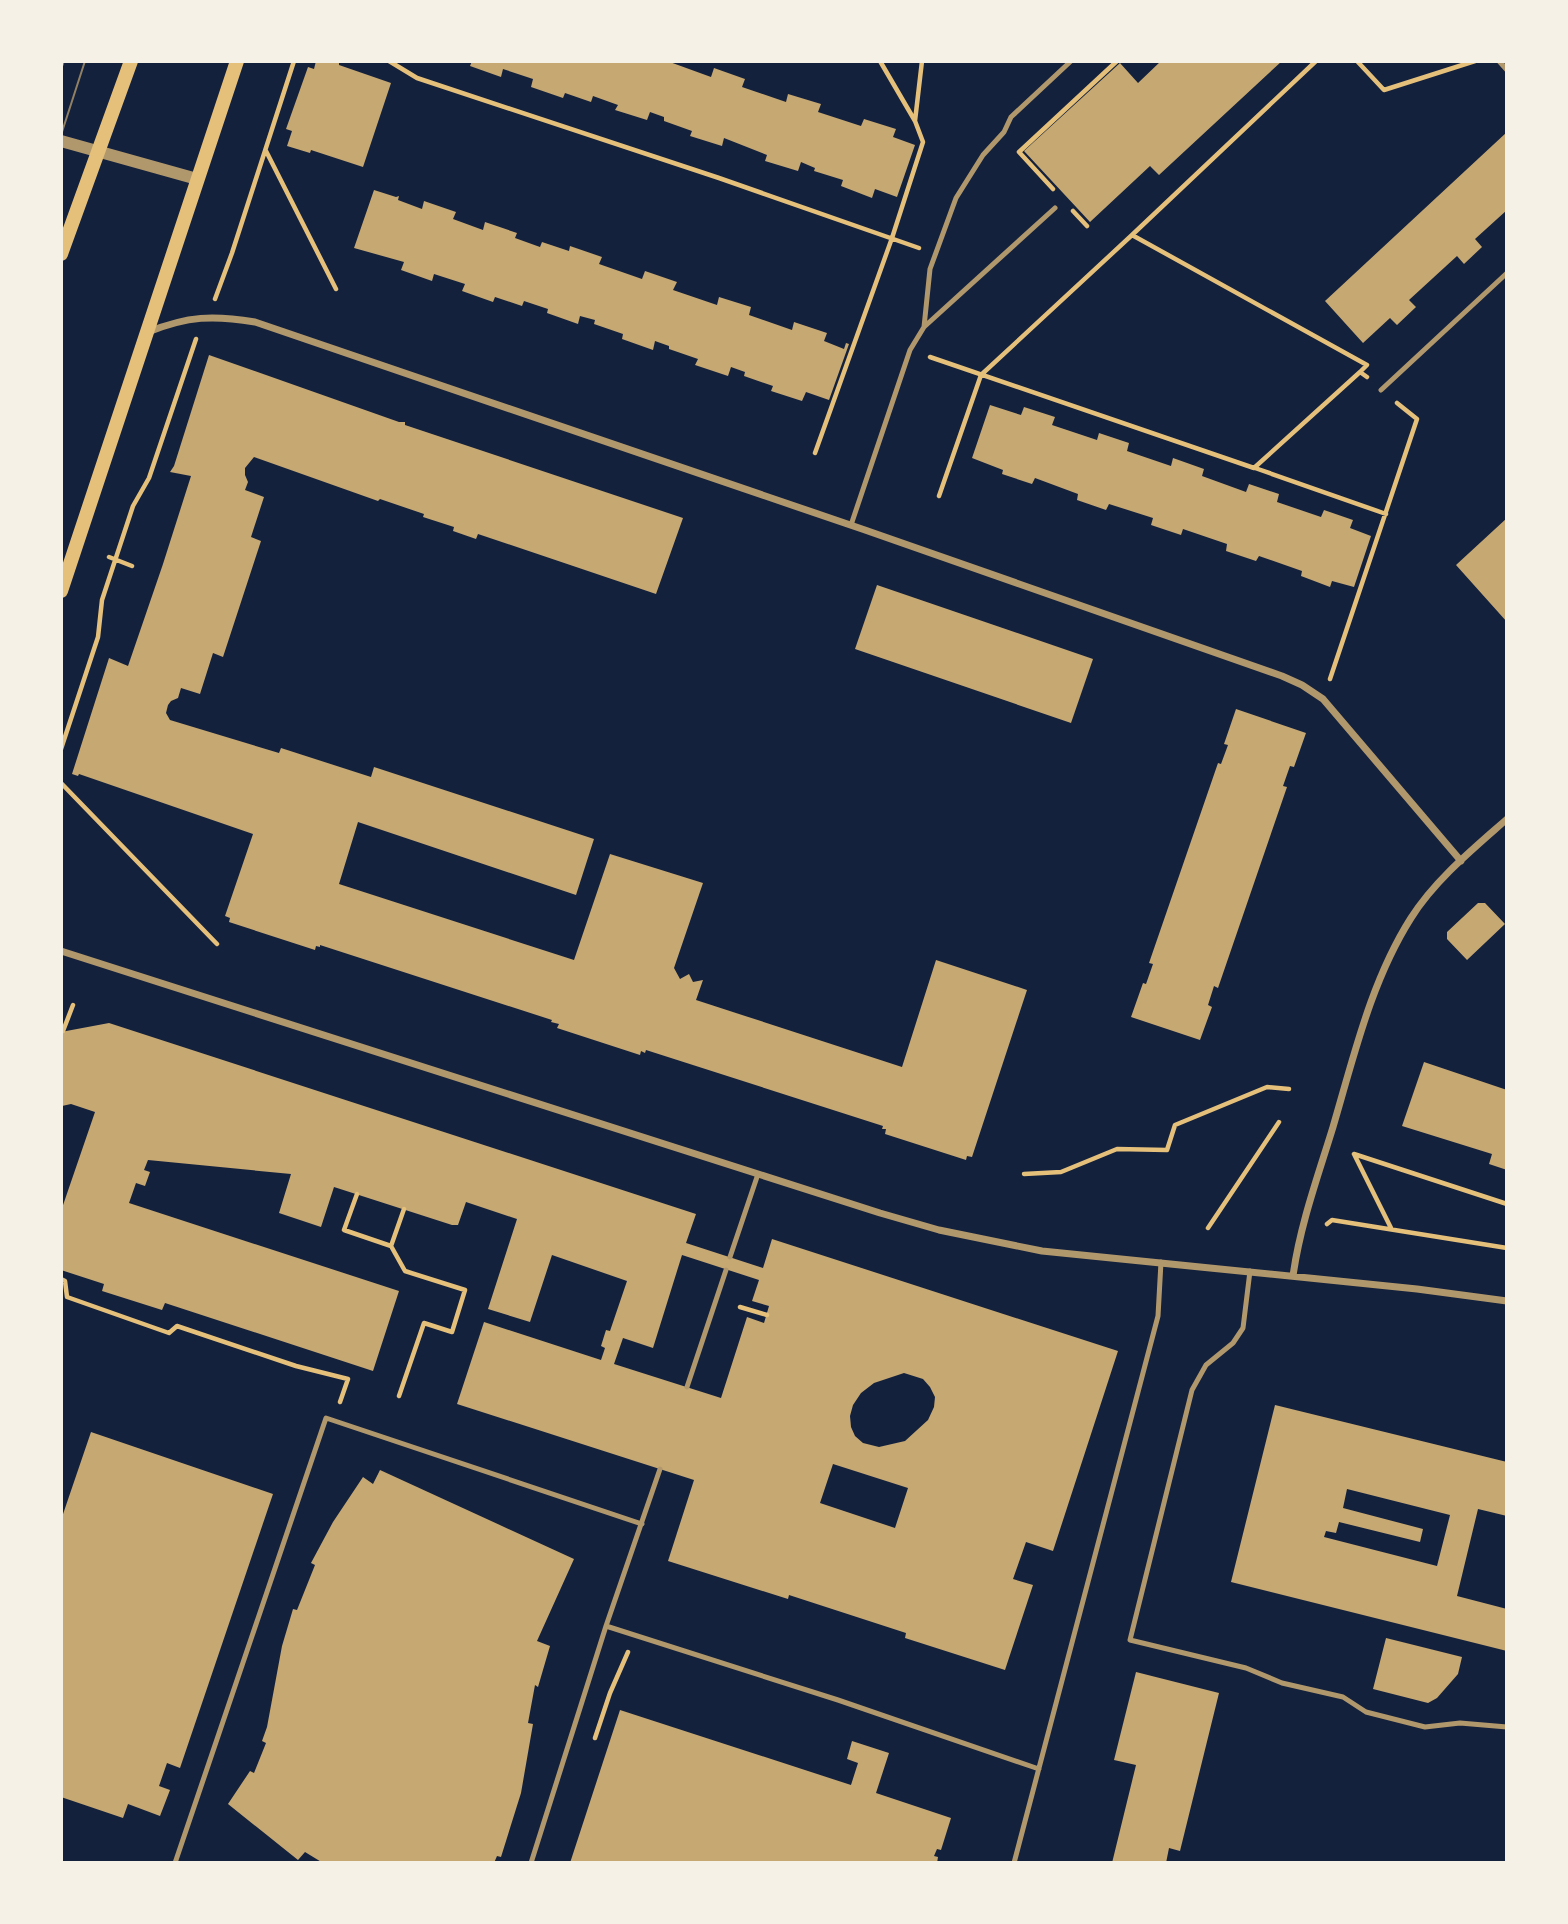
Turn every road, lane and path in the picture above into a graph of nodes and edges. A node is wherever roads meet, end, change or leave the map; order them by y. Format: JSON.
{"nodes":[{"id":1,"x":131,"y":61,"type":"edge"},
{"id":2,"x":237,"y":61,"type":"edge"},
{"id":3,"x":294,"y":61,"type":"edge"},
{"id":4,"x":389,"y":61,"type":"edge"},
{"id":5,"x":880,"y":61,"type":"edge"},
{"id":6,"x":922,"y":61,"type":"edge"},
{"id":7,"x":1071,"y":61,"type":"edge"},
{"id":8,"x":1117,"y":61,"type":"edge"},
{"id":9,"x":1315,"y":61,"type":"edge"},
{"id":10,"x":1357,"y":61,"type":"edge"},
{"id":11,"x":1475,"y":61,"type":"edge"},
{"id":12,"x":1499,"y":61,"type":"edge"},
{"id":13,"x":1507,"y":70,"type":"edge"},
{"id":14,"x":915,"y":121,"type":"junction"},
{"id":15,"x":61,"y":141,"type":"edge"},
{"id":16,"x":265,"y":150,"type":"junction"},
{"id":17,"x":98,"y":152,"type":"junction"},
{"id":18,"x":197,"y":179,"type":"junction"},
{"id":19,"x":1062,"y":198,"type":"dead end"},
{"id":20,"x":1070,"y":207,"type":"dead end"},
{"id":21,"x":1055,"y":208,"type":"dead end"},
{"id":22,"x":1087,"y":226,"type":"dead end"},
{"id":23,"x":1132,"y":235,"type":"junction"},
{"id":24,"x":892,"y":239,"type":"junction"},
{"id":25,"x":936,"y":253,"type":"junction"},
{"id":26,"x":61,"y":254,"type":"edge"},
{"id":27,"x":1507,"y":273,"type":"edge"},
{"id":28,"x":336,"y":289,"type":"dead end"},
{"id":29,"x":216,"y":298,"type":"dead end"},
{"id":30,"x":924,"y":327,"type":"junction"},
{"id":31,"x":147,"y":332,"type":"junction"},
{"id":32,"x":198,"y":334,"type":"dead end"},
{"id":33,"x":910,"y":350,"type":"junction"},
{"id":34,"x":1360,"y":372,"type":"junction"},
{"id":35,"x":981,"y":375,"type":"junction"},
{"id":36,"x":1381,"y":390,"type":"junction"},
{"id":37,"x":815,"y":453,"type":"dead end"},
{"id":38,"x":1254,"y":468,"type":"junction"},
{"id":39,"x":939,"y":496,"type":"dead end"},
{"id":40,"x":1386,"y":514,"type":"junction"},
{"id":41,"x":851,"y":525,"type":"junction"},
{"id":42,"x":109,"y":557,"type":"dead end"},
{"id":43,"x":116,"y":559,"type":"junction"},
{"id":44,"x":132,"y":566,"type":"dead end"},
{"id":45,"x":61,"y":591,"type":"edge"},
{"id":46,"x":1323,"y":699,"type":"junction"},
{"id":47,"x":61,"y":749,"type":"edge"},
{"id":48,"x":62,"y":784,"type":"edge"},
{"id":49,"x":1507,"y":819,"type":"edge"},
{"id":50,"x":1461,"y":861,"type":"junction"},
{"id":51,"x":217,"y":944,"type":"dead end"},
{"id":52,"x":61,"y":951,"type":"edge"},
{"id":53,"x":73,"y":1004,"type":"dead end"},
{"id":54,"x":64,"y":1031,"type":"dead end"},
{"id":55,"x":1289,"y":1089,"type":"dead end"},
{"id":56,"x":1279,"y":1122,"type":"dead end"},
{"id":57,"x":758,"y":1174,"type":"junction"},
{"id":58,"x":1024,"y":1174,"type":"dead end"},
{"id":59,"x":357,"y":1194,"type":"dead end"},
{"id":60,"x":1507,"y":1203,"type":"edge"},
{"id":61,"x":404,"y":1209,"type":"dead end"},
{"id":62,"x":1327,"y":1224,"type":"dead end"},
{"id":63,"x":1208,"y":1228,"type":"dead end"},
{"id":64,"x":1391,"y":1228,"type":"junction"},
{"id":65,"x":391,"y":1246,"type":"junction"},
{"id":66,"x":1507,"y":1248,"type":"edge"},
{"id":67,"x":730,"y":1257,"type":"dead end"},
{"id":68,"x":1161,"y":1262,"type":"junction"},
{"id":69,"x":726,"y":1270,"type":"dead end"},
{"id":70,"x":1250,"y":1271,"type":"junction"},
{"id":71,"x":1293,"y":1276,"type":"junction"},
{"id":72,"x":61,"y":1279,"type":"edge"},
{"id":73,"x":1507,"y":1301,"type":"edge"},
{"id":74,"x":740,"y":1307,"type":"dead end"},
{"id":75,"x":767,"y":1315,"type":"dead end"},
{"id":76,"x":687,"y":1387,"type":"dead end"},
{"id":77,"x":398,"y":1396,"type":"dead end"},
{"id":78,"x":335,"y":1421,"type":"junction"},
{"id":79,"x":660,"y":1469,"type":"dead end"},
{"id":80,"x":642,"y":1524,"type":"junction"},
{"id":81,"x":606,"y":1626,"type":"junction"},
{"id":82,"x":635,"y":1635,"type":"junction"},
{"id":83,"x":1507,"y":1727,"type":"edge"},
{"id":84,"x":593,"y":1745,"type":"dead end"},
{"id":85,"x":1039,"y":1769,"type":"junction"},
{"id":86,"x":175,"y":1863,"type":"edge"},
{"id":87,"x":531,"y":1863,"type":"edge"},
{"id":88,"x":1014,"y":1863,"type":"edge"}],
"edges":[{"from":1,"to":17,"type":"main road"},
{"from":2,"to":18,"type":"main road"},
{"from":3,"to":16,"type":"path"},
{"from":4,"to":24,"type":"path"},
{"from":5,"to":14,"type":"path"},
{"from":6,"to":14,"type":"path"},
{"from":7,"to":25,"type":"lane"},
{"from":8,"to":19,"type":"path"},
{"from":9,"to":23,"type":"path"},
{"from":10,"to":11,"type":"path"},
{"from":12,"to":13,"type":"lane"},
{"from":14,"to":24,"type":"path"},
{"from":15,"to":17,"type":"street"},
{"from":16,"to":28,"type":"path"},
{"from":16,"to":29,"type":"path"},
{"from":17,"to":18,"type":"street"},
{"from":17,"to":26,"type":"main road"},
{"from":18,"to":31,"type":"main road"},
{"from":20,"to":22,"type":"path"},
{"from":21,"to":30,"type":"lane"},
{"from":23,"to":34,"type":"path"},
{"from":23,"to":35,"type":"path"},
{"from":24,"to":25,"type":"path"},
{"from":24,"to":37,"type":"path"},
{"from":25,"to":30,"type":"lane"},
{"from":27,"to":36,"type":"lane"},
{"from":30,"to":33,"type":"lane"},
{"from":31,"to":41,"type":"street"},
{"from":31,"to":45,"type":"main road"},
{"from":32,"to":43,"type":"path"},
{"from":33,"to":35,"type":"path"},
{"from":33,"to":41,"type":"lane"},
{"from":34,"to":36,"type":"path"},
{"from":34,"to":38,"type":"path"},
{"from":35,"to":38,"type":"path"},
{"from":35,"to":39,"type":"path"},
{"from":36,"to":40,"type":"path"},
{"from":38,"to":40,"type":"path"},
{"from":40,"to":46,"type":"path"},
{"from":41,"to":46,"type":"street"},
{"from":42,"to":43,"type":"path"},
{"from":43,"to":44,"type":"path"},
{"from":43,"to":47,"type":"path"},
{"from":46,"to":50,"type":"street"},
{"from":48,"to":51,"type":"path"},
{"from":49,"to":50,"type":"street"},
{"from":50,"to":71,"type":"street"},
{"from":52,"to":57,"type":"street"},
{"from":53,"to":54,"type":"path"},
{"from":55,"to":58,"type":"path"},
{"from":56,"to":63,"type":"path"},
{"from":57,"to":67,"type":"lane"},
{"from":57,"to":68,"type":"street"},
{"from":59,"to":65,"type":"path"},
{"from":60,"to":64,"type":"path"},
{"from":61,"to":65,"type":"path"},
{"from":62,"to":64,"type":"path"},
{"from":64,"to":66,"type":"path"},
{"from":65,"to":77,"type":"path"},
{"from":68,"to":70,"type":"street"},
{"from":68,"to":85,"type":"lane"},
{"from":69,"to":76,"type":"lane"},
{"from":70,"to":71,"type":"street"},
{"from":70,"to":83,"type":"lane"},
{"from":71,"to":73,"type":"street"},
{"from":72,"to":78,"type":"path"},
{"from":74,"to":75,"type":"path"},
{"from":78,"to":80,"type":"lane"},
{"from":78,"to":86,"type":"lane"},
{"from":79,"to":80,"type":"lane"},
{"from":80,"to":81,"type":"lane"},
{"from":81,"to":82,"type":"lane"},
{"from":81,"to":87,"type":"lane"},
{"from":82,"to":84,"type":"path"},
{"from":82,"to":85,"type":"lane"},
{"from":85,"to":88,"type":"lane"}]}
